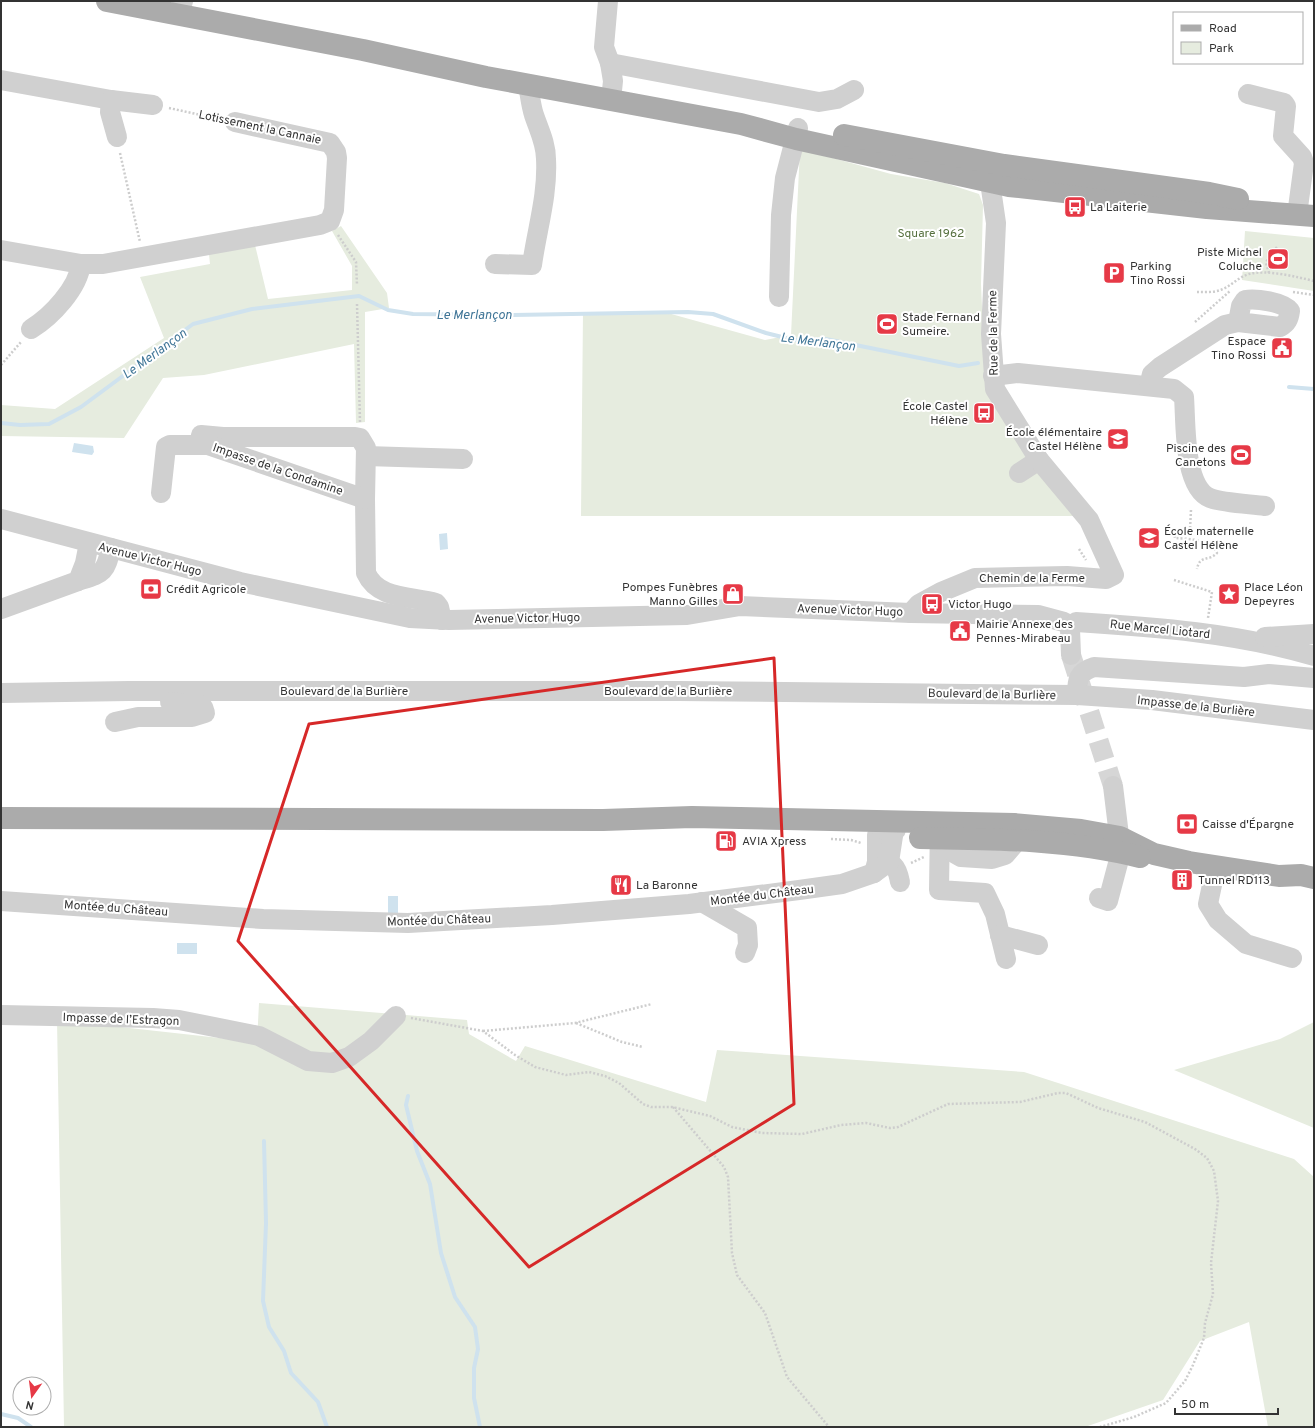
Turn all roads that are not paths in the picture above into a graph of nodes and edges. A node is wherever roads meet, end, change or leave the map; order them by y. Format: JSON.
{"nodes":[{"id":1,"x":107,"y":1,"type":"edge"},
{"id":2,"x":608,"y":1,"type":"edge"},
{"id":3,"x":181,"y":8,"type":"edge"},
{"id":4,"x":610,"y":63,"type":"junction"},
{"id":5,"x":1,"y":80,"type":"edge"},
{"id":6,"x":528,"y":85,"type":"junction"},
{"id":7,"x":854,"y":90,"type":"dead end"},
{"id":8,"x":1248,"y":94,"type":"dead end"},
{"id":9,"x":111,"y":100,"type":"junction"},
{"id":10,"x":610,"y":100,"type":"junction"},
{"id":11,"x":153,"y":105,"type":"road end"},
{"id":12,"x":235,"y":122,"type":"road end"},
{"id":13,"x":797,"y":133,"type":"junction"},
{"id":14,"x":117,"y":137,"type":"road end"},
{"id":15,"x":1004,"y":165,"type":"junction"},
{"id":16,"x":1000,"y":184,"type":"junction"},
{"id":17,"x":1306,"y":214,"type":"edge"},
{"id":18,"x":1,"y":250,"type":"edge"},
{"id":19,"x":81,"y":264,"type":"junction"},
{"id":20,"x":494,"y":264,"type":"dead end"},
{"id":21,"x":779,"y":297,"type":"dead end"},
{"id":22,"x":1238,"y":322,"type":"dead end"},
{"id":23,"x":32,"y":329,"type":"road end"},
{"id":24,"x":993,"y":376,"type":"junction"},
{"id":25,"x":1149,"y":386,"type":"junction"},
{"id":26,"x":201,"y":435,"type":"dead end"},
{"id":27,"x":363,"y":447,"type":"junction"},
{"id":28,"x":463,"y":459,"type":"dead end"},
{"id":29,"x":1039,"y":460,"type":"junction"},
{"id":30,"x":1019,"y":473,"type":"dead end"},
{"id":31,"x":161,"y":494,"type":"dead end"},
{"id":32,"x":364,"y":499,"type":"junction"},
{"id":33,"x":1265,"y":506,"type":"dead end"},
{"id":34,"x":1,"y":519,"type":"edge"},
{"id":35,"x":89,"y":543,"type":"junction"},
{"id":36,"x":111,"y":548,"type":"junction"},
{"id":37,"x":1114,"y":575,"type":"joint"},
{"id":38,"x":78,"y":581,"type":"junction"},
{"id":39,"x":1,"y":609,"type":"edge"},
{"id":40,"x":911,"y":613,"type":"junction"},
{"id":41,"x":442,"y":620,"type":"junction"},
{"id":42,"x":1070,"y":624,"type":"junction"},
{"id":43,"x":1314,"y":634,"type":"edge"},
{"id":44,"x":1244,"y":638,"type":"junction"},
{"id":45,"x":1072,"y":655,"type":"tunnel mouth"},
{"id":46,"x":1314,"y":656,"type":"edge"},
{"id":47,"x":1314,"y":667,"type":"edge"},
{"id":48,"x":1314,"y":678,"type":"edge"},
{"id":49,"x":129,"y":691,"type":"junction"},
{"id":50,"x":1,"y":693,"type":"edge"},
{"id":51,"x":1077,"y":695,"type":"junction"},
{"id":52,"x":1314,"y":720,"type":"edge"},
{"id":53,"x":115,"y":722,"type":"dead end"},
{"id":54,"x":1113,"y":786,"type":"tunnel mouth"},
{"id":55,"x":1,"y":818,"type":"edge"},
{"id":56,"x":603,"y":820,"type":"junction"},
{"id":57,"x":937,"y":840,"type":"junction"},
{"id":58,"x":1120,"y":844,"type":"junction"},
{"id":59,"x":883,"y":852,"type":"junction"},
{"id":60,"x":1215,"y":869,"type":"junction"},
{"id":61,"x":1310,"y":881,"type":"edge"},
{"id":62,"x":1099,"y":898,"type":"dead end"},
{"id":63,"x":1,"y":901,"type":"edge"},
{"id":64,"x":702,"y":902,"type":"junction"},
{"id":65,"x":1000,"y":935,"type":"junction"},
{"id":66,"x":1038,"y":945,"type":"dead end"},
{"id":67,"x":745,"y":954,"type":"dead end"},
{"id":68,"x":1292,"y":958,"type":"dead end"},
{"id":69,"x":1006,"y":959,"type":"dead end"},
{"id":70,"x":1,"y":1015,"type":"edge"},
{"id":71,"x":396,"y":1016,"type":"road end"}],
"edges":[{"from":1,"to":3,"type":"main road"},
{"from":2,"to":4,"type":"street"},
{"from":3,"to":6,"type":"main road"},
{"from":4,"to":7,"type":"street"},
{"from":4,"to":10,"type":"street"},
{"from":5,"to":9,"type":"street"},
{"from":6,"to":10,"type":"main road"},
{"from":6,"to":20,"type":"street"},
{"from":8,"to":17,"type":"street"},
{"from":9,"to":11,"type":"street"},
{"from":9,"to":14,"type":"street"},
{"from":10,"to":13,"type":"main road"},
{"from":12,"to":19,"type":"street","name":"Lotissement la Cannaie"},
{"from":13,"to":15,"type":"main road"},
{"from":13,"to":16,"type":"main road"},
{"from":13,"to":21,"type":"street"},
{"from":15,"to":16,"type":"street"},
{"from":15,"to":17,"type":"main road"},
{"from":16,"to":17,"type":"main road"},
{"from":16,"to":24,"type":"street","name":"Rue de la Ferme"},
{"from":18,"to":19,"type":"street"},
{"from":19,"to":23,"type":"street"},
{"from":22,"to":25,"type":"street"},
{"from":24,"to":25,"type":"street"},
{"from":24,"to":29,"type":"street","name":"Rue de la Ferme"},
{"from":25,"to":33,"type":"street"},
{"from":26,"to":27,"type":"street"},
{"from":27,"to":28,"type":"street"},
{"from":27,"to":32,"type":"street"},
{"from":29,"to":30,"type":"street"},
{"from":29,"to":37,"type":"street","name":"Rue de la Ferme"},
{"from":31,"to":32,"type":"street","name":"Impasse de la Condamine"},
{"from":32,"to":41,"type":"street"},
{"from":34,"to":35,"type":"street","name":"Avenue Victor Hugo"},
{"from":35,"to":36,"type":"street","name":"Avenue Victor Hugo"},
{"from":35,"to":38,"type":"street"},
{"from":36,"to":38,"type":"street"},
{"from":36,"to":41,"type":"street","name":"Avenue Victor Hugo"},
{"from":37,"to":40,"type":"street","name":"Chemin de la Ferme"},
{"from":38,"to":39,"type":"street"},
{"from":40,"to":41,"type":"street","name":"Avenue Victor Hugo"},
{"from":40,"to":42,"type":"street","name":"Avenue Victor Hugo"},
{"from":42,"to":44,"type":"street","name":"Rue Marcel Liotard"},
{"from":42,"to":45,"type":"street"},
{"from":43,"to":44,"type":"street"},
{"from":44,"to":46,"type":"street"},
{"from":44,"to":47,"type":"street"},
{"from":48,"to":51,"type":"street"},
{"from":49,"to":50,"type":"street","name":"Boulevard de la Burlière"},
{"from":49,"to":51,"type":"street","name":"Boulevard de la Burlière"},
{"from":49,"to":53,"type":"street"},
{"from":51,"to":52,"type":"street","name":"Impasse de la Burlière"},
{"from":54,"to":58,"type":"street"},
{"from":55,"to":56,"type":"main road"},
{"from":56,"to":59,"type":"main road"},
{"from":56,"to":59,"type":"main road"},
{"from":57,"to":58,"type":"main road"},
{"from":57,"to":58,"type":"main road"},
{"from":57,"to":59,"type":"main road"},
{"from":57,"to":59,"type":"main road"},
{"from":57,"to":65,"type":"street"},
{"from":58,"to":60,"type":"main road"},
{"from":58,"to":61,"type":"street"},
{"from":58,"to":62,"type":"street"},
{"from":59,"to":64,"type":"street","name":"Montée du Château"},
{"from":60,"to":61,"type":"main road"},
{"from":60,"to":68,"type":"street"},
{"from":63,"to":64,"type":"street","name":"Montée du Château"},
{"from":64,"to":67,"type":"street"},
{"from":65,"to":66,"type":"street"},
{"from":65,"to":69,"type":"street"},
{"from":70,"to":71,"type":"street","name":"Impasse de l’Estragon"}]}
